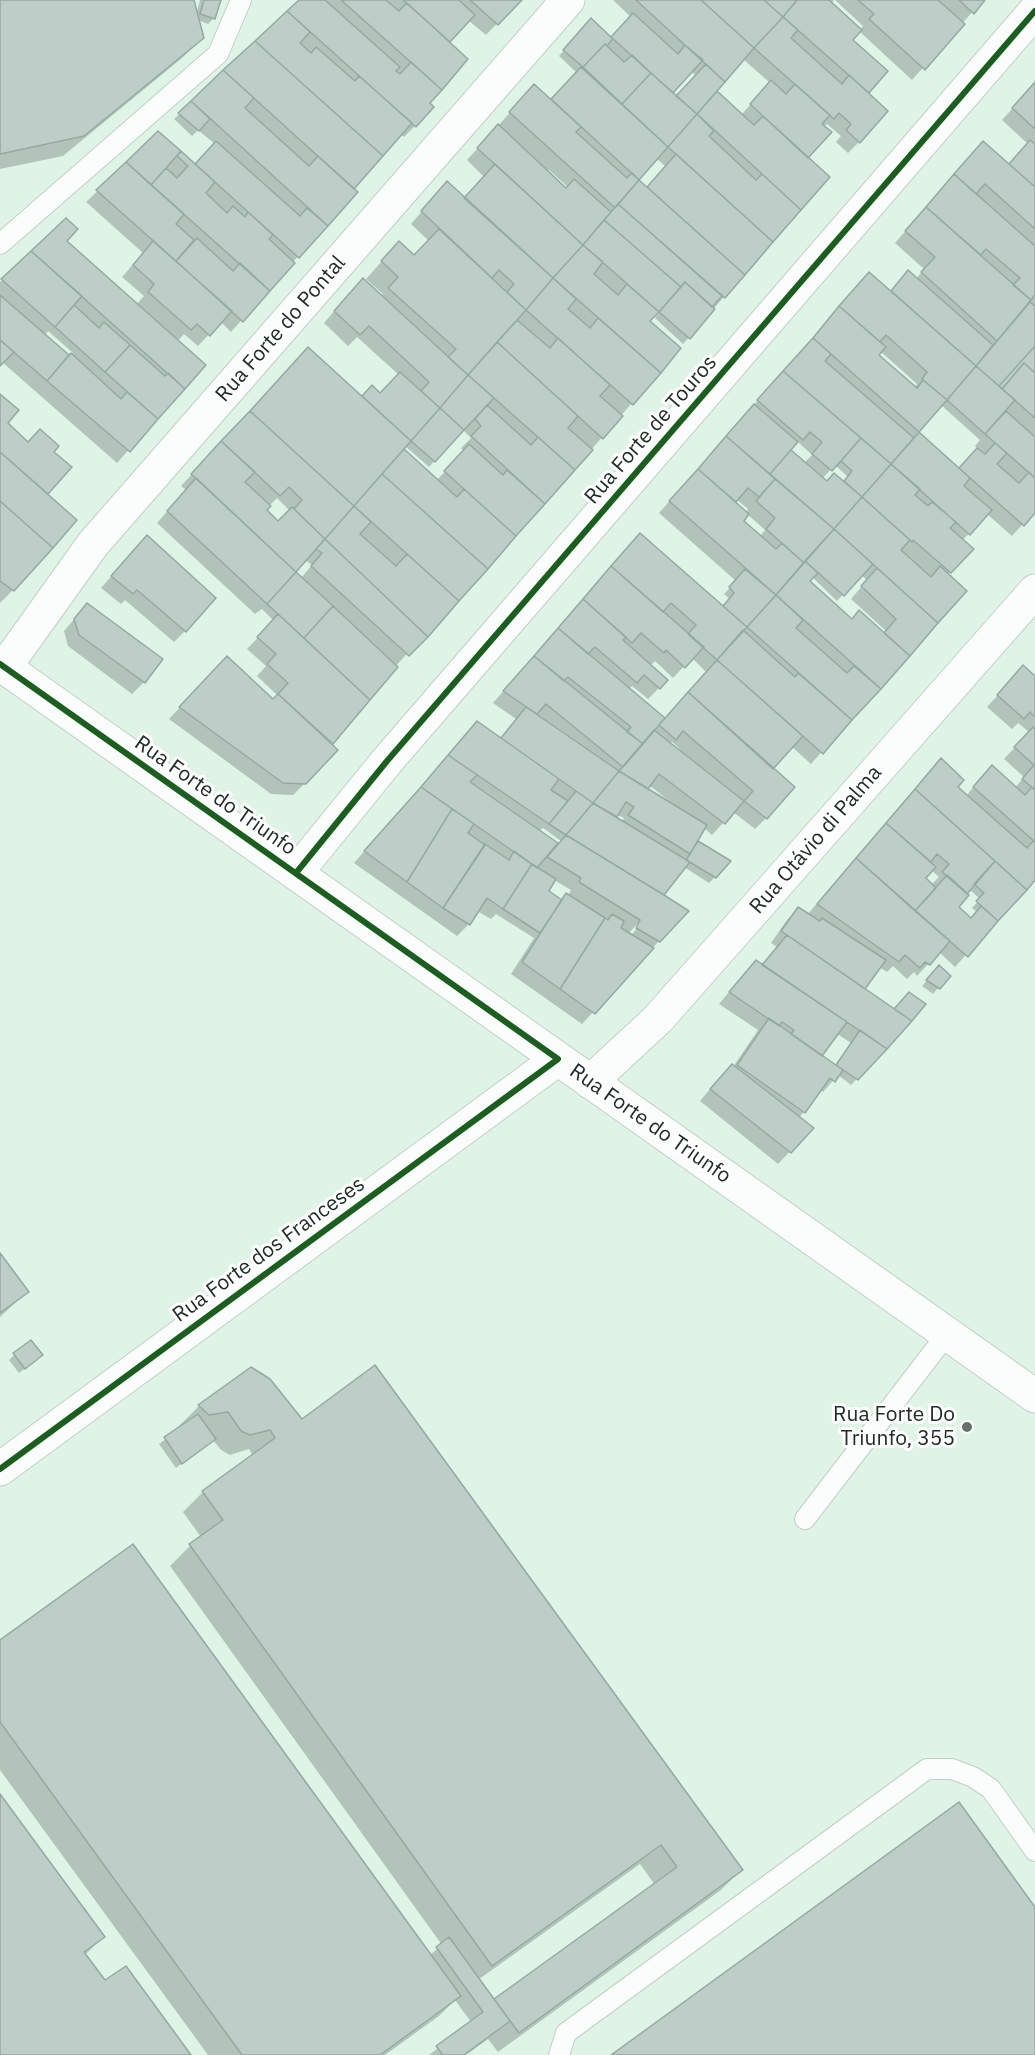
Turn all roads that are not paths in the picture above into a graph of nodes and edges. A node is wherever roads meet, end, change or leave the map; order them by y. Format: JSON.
{"nodes":[{"id":1,"x":241,"y":0,"type":"edge"},
{"id":2,"x":568,"y":0,"type":"edge"},
{"id":3,"x":1035,"y":11,"type":"edge"},
{"id":4,"x":0,"y":244,"type":"edge"},
{"id":5,"x":1035,"y":591,"type":"edge"},
{"id":6,"x":2,"y":666,"type":"edge"},
{"id":7,"x":296,"y":873,"type":"junction"},
{"id":8,"x":558,"y":1059,"type":"junction"},
{"id":9,"x":590,"y":1082,"type":"junction"},
{"id":10,"x":947,"y":1334,"type":"junction"},
{"id":11,"x":1035,"y":1396,"type":"edge"},
{"id":12,"x":0,"y":1469,"type":"edge"},
{"id":13,"x":805,"y":1519,"type":"dead end"},
{"id":14,"x":1035,"y":1851,"type":"edge"},
{"id":15,"x":559,"y":2055,"type":"edge"}],
"edges":[{"from":1,"to":4,"type":"lane"},
{"from":2,"to":6,"type":"street","name":"Rua Forte do Pontal"},
{"from":3,"to":7,"type":"street","name":"Rua Forte de Touros"},
{"from":5,"to":9,"type":"street","name":"Rua Otávio di Palma"},
{"from":6,"to":7,"type":"street","name":"Rua Forte do Triunfo"},
{"from":7,"to":8,"type":"street","name":"Rua Forte do Triunfo"},
{"from":8,"to":9,"type":"street","name":"Rua Forte do Triunfo"},
{"from":8,"to":12,"type":"street","name":"Rua Forte dos Franceses"},
{"from":9,"to":10,"type":"street","name":"Rua Forte do Triunfo"},
{"from":10,"to":11,"type":"street","name":"Rua Forte do Triunfo"},
{"from":10,"to":13,"type":"lane"},
{"from":14,"to":15,"type":"lane"}]}
